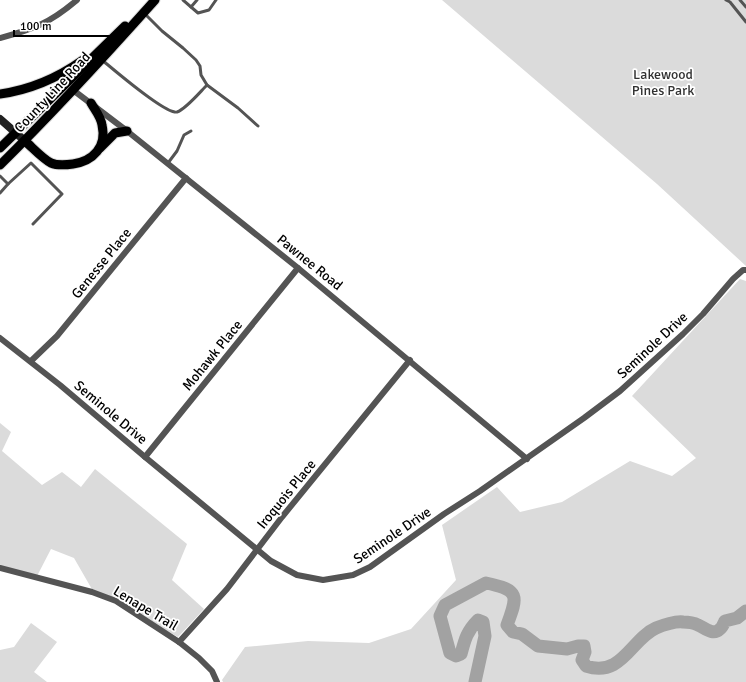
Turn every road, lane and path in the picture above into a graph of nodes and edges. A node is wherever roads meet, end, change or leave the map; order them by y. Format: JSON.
{"nodes":[{"id":1,"x":77,"y":0,"type":"edge"},
{"id":2,"x":152,"y":0,"type":"edge"},
{"id":3,"x":156,"y":0,"type":"edge"},
{"id":4,"x":182,"y":0,"type":"edge"},
{"id":5,"x":197,"y":0,"type":"edge"},
{"id":6,"x":216,"y":0,"type":"edge"},
{"id":7,"x":726,"y":0,"type":"edge"},
{"id":8,"x":740,"y":0,"type":"edge"},
{"id":9,"x":191,"y":7,"type":"junction"},
{"id":10,"x":746,"y":7,"type":"edge"},
{"id":11,"x":144,"y":13,"type":"junction"},
{"id":12,"x":746,"y":22,"type":"edge"},
{"id":13,"x":0,"y":38,"type":"edge"},
{"id":14,"x":104,"y":46,"type":"junction"},
{"id":15,"x":102,"y":60,"type":"junction"},
{"id":16,"x":207,"y":85,"type":"junction"},
{"id":17,"x":74,"y":90,"type":"junction"},
{"id":18,"x":0,"y":94,"type":"edge"},
{"id":19,"x":91,"y":103,"type":"junction"},
{"id":20,"x":0,"y":119,"type":"edge"},
{"id":21,"x":258,"y":126,"type":"dead end"},
{"id":22,"x":127,"y":131,"type":"junction"},
{"id":23,"x":191,"y":131,"type":"dead end"},
{"id":24,"x":16,"y":132,"type":"junction"},
{"id":25,"x":26,"y":141,"type":"junction"},
{"id":26,"x":0,"y":148,"type":"edge"},
{"id":27,"x":100,"y":148,"type":"junction"},
{"id":28,"x":168,"y":163,"type":"junction"},
{"id":29,"x":0,"y":165,"type":"edge"},
{"id":30,"x":0,"y":176,"type":"edge"},
{"id":31,"x":186,"y":178,"type":"junction"},
{"id":32,"x":8,"y":184,"type":"junction"},
{"id":33,"x":0,"y":193,"type":"edge"},
{"id":34,"x":33,"y":224,"type":"dead end"},
{"id":35,"x":298,"y":268,"type":"junction"},
{"id":36,"x":746,"y":270,"type":"edge"},
{"id":37,"x":0,"y":338,"type":"edge"},
{"id":38,"x":410,"y":360,"type":"junction"},
{"id":39,"x":30,"y":361,"type":"junction"},
{"id":40,"x":145,"y":457,"type":"junction"},
{"id":41,"x":527,"y":459,"type":"junction"},
{"id":42,"x":257,"y":550,"type":"junction"},
{"id":43,"x":0,"y":568,"type":"edge"},
{"id":44,"x":179,"y":642,"type":"junction"},
{"id":45,"x":217,"y":682,"type":"edge"}],
"edges":[{"from":1,"to":13,"type":"street"},
{"from":2,"to":14,"type":"main road","name":"County Line Road"},
{"from":3,"to":11,"type":"main road","name":"County Line Road"},
{"from":4,"to":9,"type":"lane"},
{"from":5,"to":9,"type":"lane"},
{"from":6,"to":9,"type":"lane"},
{"from":7,"to":12,"type":"lane"},
{"from":8,"to":10,"type":"lane"},
{"from":11,"to":15,"type":"main road","name":"County Line Road"},
{"from":11,"to":16,"type":"lane"},
{"from":14,"to":18,"type":"main road"},
{"from":14,"to":24,"type":"main road","name":"County Line Road"},
{"from":15,"to":16,"type":"lane"},
{"from":15,"to":17,"type":"main road","name":"County Line Road"},
{"from":16,"to":21,"type":"lane"},
{"from":17,"to":19,"type":"street","name":"Pawnee Road"},
{"from":17,"to":25,"type":"main road","name":"County Line Road"},
{"from":19,"to":22,"type":"street","name":"Pawnee Road"},
{"from":19,"to":27,"type":"main road"},
{"from":20,"to":24,"type":"main road"},
{"from":22,"to":27,"type":"main road"},
{"from":22,"to":28,"type":"street","name":"Pawnee Road"},
{"from":23,"to":28,"type":"lane"},
{"from":24,"to":25,"type":"main road"},
{"from":24,"to":26,"type":"main road","name":"County Line Road"},
{"from":25,"to":27,"type":"main road"},
{"from":25,"to":29,"type":"main road","name":"County Line Road"},
{"from":28,"to":31,"type":"street","name":"Pawnee Road"},
{"from":30,"to":32,"type":"lane"},
{"from":31,"to":35,"type":"street","name":"Pawnee Road"},
{"from":31,"to":39,"type":"street","name":"Genesse Place"},
{"from":32,"to":33,"type":"lane"},
{"from":32,"to":34,"type":"lane"},
{"from":35,"to":38,"type":"street","name":"Pawnee Road"},
{"from":35,"to":40,"type":"street","name":"Mohawk Place"},
{"from":36,"to":41,"type":"street","name":"Seminole Drive"},
{"from":37,"to":39,"type":"street","name":"Seminole Drive"},
{"from":38,"to":41,"type":"street","name":"Pawnee Road"},
{"from":38,"to":42,"type":"street","name":"Iroquois Place"},
{"from":39,"to":40,"type":"street","name":"Seminole Drive"},
{"from":40,"to":42,"type":"street","name":"Seminole Drive"},
{"from":41,"to":42,"type":"street","name":"Seminole Drive"},
{"from":42,"to":44,"type":"street","name":"Iroquois Place"},
{"from":43,"to":44,"type":"street","name":"Lenape Trail"},
{"from":44,"to":45,"type":"street","name":"Lenape Trail"}]}
